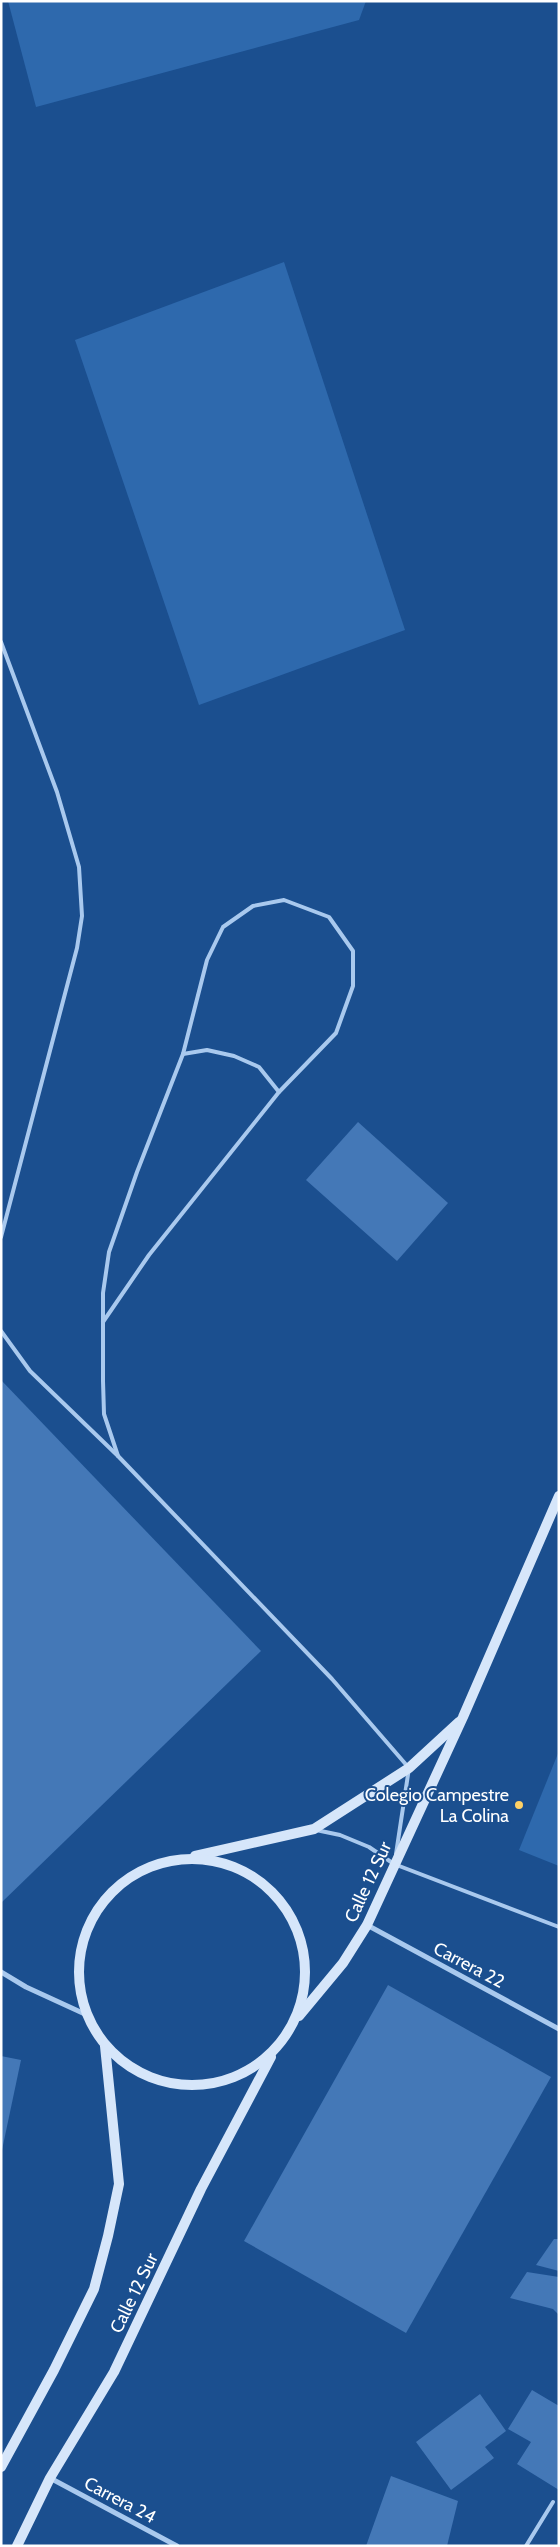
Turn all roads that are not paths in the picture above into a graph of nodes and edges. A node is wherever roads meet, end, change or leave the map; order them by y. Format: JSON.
{"nodes":[{"id":1,"x":1,"y":642,"type":"edge"},
{"id":2,"x":183,"y":1054,"type":"junction"},
{"id":3,"x":279,"y":1092,"type":"junction"},
{"id":4,"x":1,"y":1237,"type":"edge"},
{"id":5,"x":103,"y":1322,"type":"junction"},
{"id":6,"x":1,"y":1330,"type":"edge"},
{"id":7,"x":118,"y":1456,"type":"junction"},
{"id":8,"x":559,"y":1496,"type":"edge"},
{"id":9,"x":463,"y":1717,"type":"junction"},
{"id":10,"x":409,"y":1768,"type":"junction"},
{"id":11,"x":314,"y":1829,"type":"junction"},
{"id":12,"x":186,"y":1858,"type":"junction"},
{"id":13,"x":394,"y":1864,"type":"junction"},
{"id":14,"x":367,"y":1925,"type":"junction"},
{"id":15,"x":559,"y":1928,"type":"edge"},
{"id":16,"x":1,"y":1972,"type":"edge"},
{"id":17,"x":86,"y":2014,"type":"junction"},
{"id":18,"x":295,"y":2021,"type":"junction"},
{"id":19,"x":559,"y":2029,"type":"edge"},
{"id":20,"x":105,"y":2046,"type":"junction"},
{"id":21,"x":274,"y":2051,"type":"junction"},
{"id":22,"x":1,"y":2467,"type":"edge"},
{"id":23,"x":50,"y":2478,"type":"junction"},
{"id":24,"x":553,"y":2502,"type":"dead end"},
{"id":25,"x":17,"y":2546,"type":"edge"},
{"id":26,"x":177,"y":2546,"type":"edge"},
{"id":27,"x":526,"y":2546,"type":"edge"}],
"edges":[{"from":1,"to":4,"type":"lane"},
{"from":2,"to":3,"type":"lane"},
{"from":2,"to":3,"type":"lane"},
{"from":2,"to":5,"type":"lane"},
{"from":3,"to":5,"type":"lane"},
{"from":5,"to":7,"type":"lane"},
{"from":6,"to":7,"type":"lane"},
{"from":7,"to":10,"type":"lane"},
{"from":8,"to":9,"type":"main road","name":"Calle 12 Sur"},
{"from":9,"to":10,"type":"main road","name":"Calle 12 Sur"},
{"from":9,"to":13,"type":"main road","name":"Calle 12 Sur"},
{"from":10,"to":11,"type":"main road","name":"Calle 12 Sur"},
{"from":10,"to":13,"type":"lane"},
{"from":11,"to":12,"type":"main road","name":"Calle 12 Sur"},
{"from":11,"to":13,"type":"lane"},
{"from":12,"to":17,"type":"main road","name":"Calle 12 Sur"},
{"from":12,"to":18,"type":"main road"},
{"from":13,"to":14,"type":"main road","name":"Calle 12 Sur"},
{"from":13,"to":15,"type":"lane"},
{"from":14,"to":18,"type":"main road","name":"Calle 12 Sur"},
{"from":14,"to":19,"type":"street","name":"Carrera 22"},
{"from":16,"to":17,"type":"street"},
{"from":17,"to":20,"type":"main road","name":"Calle 12 Sur"},
{"from":18,"to":21,"type":"main road"},
{"from":20,"to":21,"type":"main road"},
{"from":20,"to":22,"type":"main road"},
{"from":21,"to":23,"type":"main road","name":"Calle 12 Sur"},
{"from":23,"to":25,"type":"main road","name":"Calle 12 Sur"},
{"from":23,"to":26,"type":"street","name":"Carrera 24"},
{"from":24,"to":27,"type":"lane"}]}
